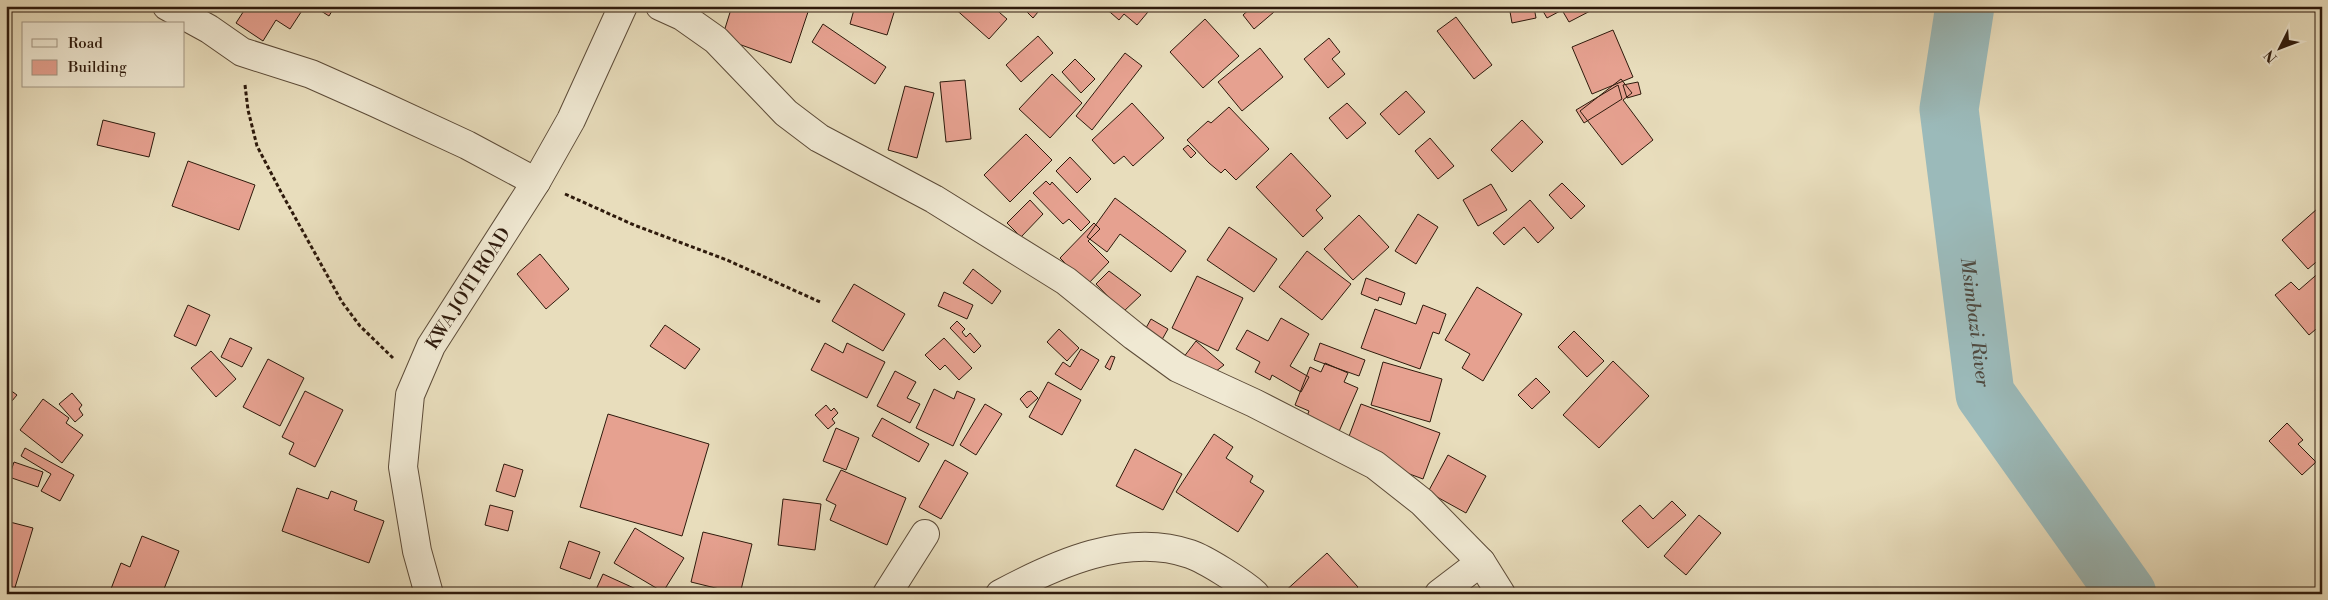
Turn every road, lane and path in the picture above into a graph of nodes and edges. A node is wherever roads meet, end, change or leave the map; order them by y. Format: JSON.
{"nodes":[{"id":1,"x":167,"y":6,"type":"edge"},
{"id":2,"x":623,"y":6,"type":"edge"},
{"id":3,"x":660,"y":6,"type":"edge"},
{"id":4,"x":242,"y":52,"type":"junction"},
{"id":5,"x":536,"y":182,"type":"junction"},
{"id":6,"x":820,"y":302,"type":"dead end"},
{"id":7,"x":416,"y":382,"type":"junction"},
{"id":8,"x":925,"y":534,"type":"dead end"},
{"id":9,"x":1481,"y":562,"type":"junction"},
{"id":10,"x":429,"y":594,"type":"edge"},
{"id":11,"x":887,"y":594,"type":"edge"},
{"id":12,"x":1000,"y":594,"type":"edge"},
{"id":13,"x":1255,"y":594,"type":"edge"},
{"id":14,"x":1439,"y":594,"type":"edge"},
{"id":15,"x":1502,"y":594,"type":"edge"}],
"edges":[{"from":1,"to":4,"type":"street"},
{"from":2,"to":5,"type":"street","name":"KWA JOTI ROAD"},
{"from":3,"to":9,"type":"street"},
{"from":4,"to":5,"type":"street"},
{"from":4,"to":7,"type":"path"},
{"from":5,"to":6,"type":"path"},
{"from":5,"to":7,"type":"street","name":"KWA JOTI ROAD"},
{"from":7,"to":10,"type":"street","name":"KWA JOTI ROAD"},
{"from":8,"to":11,"type":"street"},
{"from":9,"to":14,"type":"street"},
{"from":9,"to":15,"type":"street"},
{"from":12,"to":13,"type":"street"}]}
